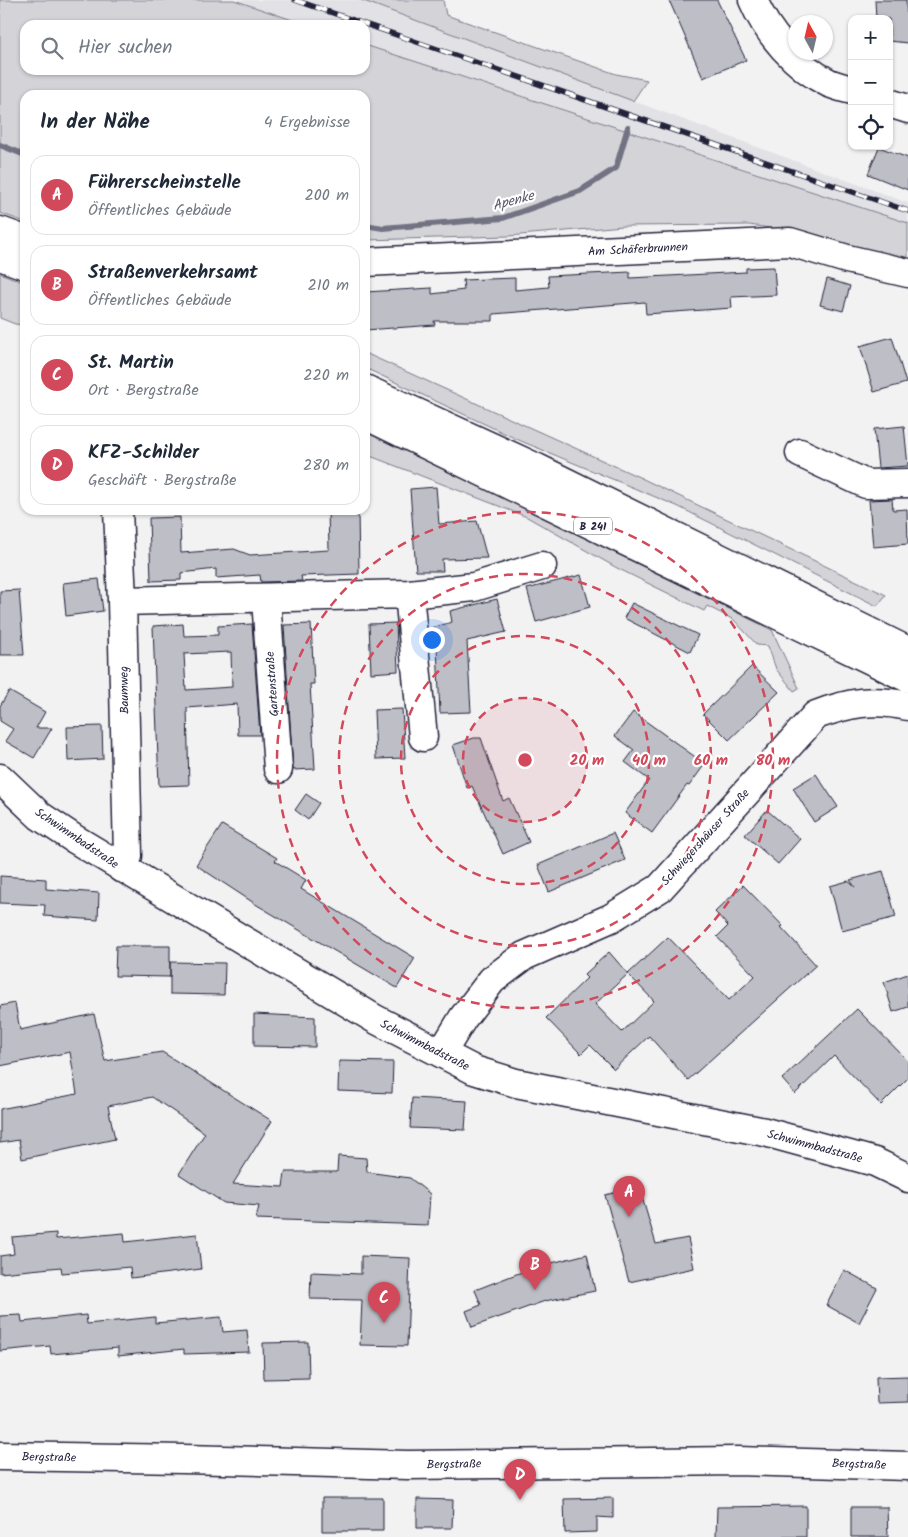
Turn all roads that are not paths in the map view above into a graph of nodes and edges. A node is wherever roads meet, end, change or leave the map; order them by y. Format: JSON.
{"nodes":[{"id":1,"x":753,"y":0,"type":"edge"},
{"id":2,"x":848,"y":89,"type":"edge"},
{"id":3,"x":893,"y":103,"type":"edge"},
{"id":4,"x":908,"y":109,"type":"edge"},
{"id":5,"x":0,"y":231,"type":"edge"},
{"id":6,"x":20,"y":238,"type":"edge"},
{"id":7,"x":0,"y":256,"type":"edge"},
{"id":8,"x":370,"y":262,"type":"edge"},
{"id":9,"x":20,"y":263,"type":"edge"},
{"id":10,"x":908,"y":273,"type":"edge"},
{"id":11,"x":370,"y":390,"type":"edge"},
{"id":12,"x":370,"y":417,"type":"edge"},
{"id":13,"x":800,"y":453,"type":"dead end"},
{"id":14,"x":908,"y":483,"type":"edge"},
{"id":15,"x":118,"y":515,"type":"edge"},
{"id":16,"x":542,"y":566,"type":"dead end"},
{"id":17,"x":409,"y":594,"type":"junction"},
{"id":18,"x":266,"y":598,"type":"junction"},
{"id":19,"x":122,"y":601,"type":"junction"},
{"id":20,"x":901,"y":648,"type":"edge"},
{"id":21,"x":908,"y":678,"type":"edge"},
{"id":22,"x":908,"y":706,"type":"edge"},
{"id":23,"x":423,"y":737,"type":"dead end"},
{"id":24,"x":278,"y":769,"type":"dead end"},
{"id":25,"x":0,"y":778,"type":"edge"},
{"id":26,"x":121,"y":868,"type":"junction"},
{"id":27,"x":443,"y":1054,"type":"junction"},
{"id":28,"x":908,"y":1178,"type":"edge"},
{"id":29,"x":0,"y":1456,"type":"edge"},
{"id":30,"x":908,"y":1466,"type":"edge"}],
"edges":[{"from":1,"to":2,"type":"main road"},
{"from":3,"to":4,"type":"main road"},
{"from":5,"to":6,"type":"main road"},
{"from":7,"to":9,"type":"main road"},
{"from":8,"to":10,"type":"main road","name":"Am Schäferbrunnen"},
{"from":11,"to":20,"type":"main road","number":"B 241"},
{"from":12,"to":21,"type":"main road","number":"B 241"},
{"from":13,"to":14,"type":"main road"},
{"from":15,"to":19,"type":"main road","name":"Baumweg"},
{"from":16,"to":17,"type":"main road"},
{"from":17,"to":18,"type":"main road"},
{"from":17,"to":23,"type":"main road"},
{"from":18,"to":19,"type":"main road"},
{"from":18,"to":24,"type":"main road","name":"Gartenstraße"},
{"from":19,"to":26,"type":"main road","name":"Baumweg"},
{"from":22,"to":27,"type":"main road","name":"Schwiegershäuser Straße"},
{"from":25,"to":26,"type":"main road","name":"Schwimmbadstraße"},
{"from":26,"to":27,"type":"main road","name":"Schwimmbadstraße"},
{"from":27,"to":28,"type":"main road","name":"Schwimmbadstraße"},
{"from":29,"to":30,"type":"main road","name":"Bergstraße"}]}
